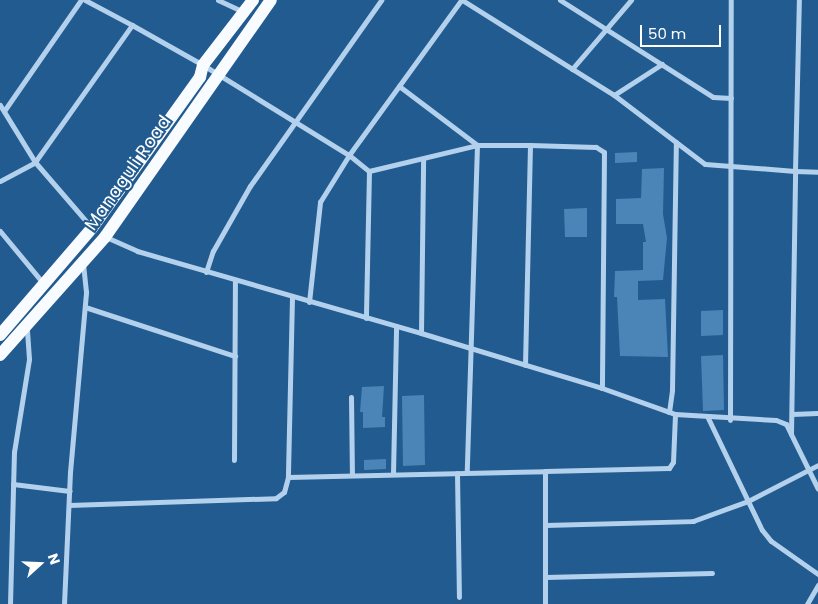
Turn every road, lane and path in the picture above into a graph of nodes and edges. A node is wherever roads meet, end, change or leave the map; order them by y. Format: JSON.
{"nodes":[{"id":1,"x":81,"y":0,"type":"edge"},
{"id":2,"x":85,"y":0,"type":"edge"},
{"id":3,"x":218,"y":0,"type":"edge"},
{"id":4,"x":253,"y":0,"type":"edge"},
{"id":5,"x":271,"y":0,"type":"edge"},
{"id":6,"x":381,"y":0,"type":"edge"},
{"id":7,"x":461,"y":0,"type":"edge"},
{"id":8,"x":560,"y":0,"type":"edge"},
{"id":9,"x":631,"y":0,"type":"edge"},
{"id":10,"x":731,"y":0,"type":"edge"},
{"id":11,"x":799,"y":0,"type":"edge"},
{"id":12,"x":244,"y":13,"type":"junction"},
{"id":13,"x":132,"y":25,"type":"junction"},
{"id":14,"x":608,"y":29,"type":"junction"},
{"id":15,"x":203,"y":64,"type":"junction"},
{"id":16,"x":662,"y":64,"type":"junction"},
{"id":17,"x":572,"y":69,"type":"junction"},
{"id":18,"x":219,"y":74,"type":"junction"},
{"id":19,"x":400,"y":86,"type":"junction"},
{"id":20,"x":614,"y":95,"type":"junction"},
{"id":21,"x":731,"y":98,"type":"junction"},
{"id":22,"x":0,"y":105,"type":"edge"},
{"id":23,"x":4,"y":111,"type":"junction"},
{"id":24,"x":294,"y":121,"type":"junction"},
{"id":25,"x":676,"y":142,"type":"junction"},
{"id":26,"x":477,"y":145,"type":"junction"},
{"id":27,"x":530,"y":145,"type":"junction"},
{"id":28,"x":349,"y":155,"type":"junction"},
{"id":29,"x":423,"y":159,"type":"junction"},
{"id":30,"x":35,"y":162,"type":"junction"},
{"id":31,"x":730,"y":167,"type":"junction"},
{"id":32,"x":369,"y":171,"type":"junction"},
{"id":33,"x":795,"y":171,"type":"junction"},
{"id":34,"x":818,"y":172,"type":"edge"},
{"id":35,"x":0,"y":181,"type":"edge"},
{"id":36,"x":92,"y":228,"type":"junction"},
{"id":37,"x":0,"y":231,"type":"edge"},
{"id":38,"x":105,"y":237,"type":"junction"},
{"id":39,"x":83,"y":264,"type":"junction"},
{"id":40,"x":206,"y":272,"type":"junction"},
{"id":41,"x":236,"y":281,"type":"junction"},
{"id":42,"x":44,"y":285,"type":"junction"},
{"id":43,"x":292,"y":297,"type":"junction"},
{"id":44,"x":309,"y":302,"type":"junction"},
{"id":45,"x":85,"y":307,"type":"junction"},
{"id":46,"x":366,"y":318,"type":"junction"},
{"id":47,"x":27,"y":326,"type":"junction"},
{"id":48,"x":396,"y":326,"type":"junction"},
{"id":49,"x":421,"y":333,"type":"junction"},
{"id":50,"x":0,"y":335,"type":"edge"},
{"id":51,"x":473,"y":349,"type":"junction"},
{"id":52,"x":0,"y":355,"type":"edge"},
{"id":53,"x":235,"y":356,"type":"junction"},
{"id":54,"x":525,"y":365,"type":"junction"},
{"id":55,"x":602,"y":388,"type":"junction"},
{"id":56,"x":351,"y":397,"type":"dead end"},
{"id":57,"x":672,"y":413,"type":"junction"},
{"id":58,"x":818,"y":413,"type":"edge"},
{"id":59,"x":792,"y":414,"type":"junction"},
{"id":60,"x":708,"y":418,"type":"junction"},
{"id":61,"x":730,"y":420,"type":"junction"},
{"id":62,"x":791,"y":435,"type":"junction"},
{"id":63,"x":234,"y":460,"type":"dead end"},
{"id":64,"x":818,"y":465,"type":"edge"},
{"id":65,"x":545,"y":470,"type":"junction"},
{"id":66,"x":808,"y":471,"type":"junction"},
{"id":67,"x":467,"y":472,"type":"junction"},
{"id":68,"x":457,"y":473,"type":"junction"},
{"id":69,"x":393,"y":474,"type":"junction"},
{"id":70,"x":352,"y":475,"type":"junction"},
{"id":71,"x":288,"y":477,"type":"junction"},
{"id":72,"x":13,"y":484,"type":"junction"},
{"id":73,"x":818,"y":489,"type":"edge"},
{"id":74,"x":70,"y":491,"type":"junction"},
{"id":75,"x":748,"y":501,"type":"junction"},
{"id":76,"x":69,"y":505,"type":"junction"},
{"id":77,"x":545,"y":525,"type":"junction"},
{"id":78,"x":712,"y":573,"type":"dead end"},
{"id":79,"x":818,"y":574,"type":"edge"},
{"id":80,"x":545,"y":577,"type":"junction"},
{"id":81,"x":818,"y":585,"type":"edge"},
{"id":82,"x":459,"y":597,"type":"dead end"},
{"id":83,"x":10,"y":604,"type":"edge"},
{"id":84,"x":64,"y":604,"type":"edge"},
{"id":85,"x":545,"y":604,"type":"edge"},
{"id":86,"x":806,"y":604,"type":"edge"}],
"edges":[{"from":1,"to":23,"type":"street"},
{"from":2,"to":13,"type":"street"},
{"from":3,"to":12,"type":"street"},
{"from":4,"to":12,"type":"main road","name":"Managuli Road"},
{"from":5,"to":18,"type":"main road","name":"Managuli Road"},
{"from":6,"to":24,"type":"street"},
{"from":7,"to":17,"type":"street"},
{"from":7,"to":19,"type":"street"},
{"from":8,"to":14,"type":"street"},
{"from":9,"to":14,"type":"street"},
{"from":10,"to":21,"type":"street"},
{"from":11,"to":33,"type":"street"},
{"from":12,"to":15,"type":"main road","name":"Managuli Road"},
{"from":13,"to":15,"type":"street"},
{"from":13,"to":30,"type":"street"},
{"from":14,"to":16,"type":"street"},
{"from":14,"to":17,"type":"street"},
{"from":15,"to":18,"type":"street"},
{"from":15,"to":36,"type":"main road","name":"Managuli Road"},
{"from":16,"to":20,"type":"street"},
{"from":16,"to":21,"type":"street"},
{"from":17,"to":20,"type":"street"},
{"from":18,"to":24,"type":"street"},
{"from":18,"to":38,"type":"main road","name":"Managuli Road"},
{"from":19,"to":26,"type":"street"},
{"from":19,"to":28,"type":"street"},
{"from":20,"to":25,"type":"street"},
{"from":21,"to":31,"type":"street"},
{"from":22,"to":23,"type":"street"},
{"from":23,"to":30,"type":"street"},
{"from":24,"to":28,"type":"street"},
{"from":24,"to":40,"type":"street"},
{"from":25,"to":31,"type":"street"},
{"from":25,"to":57,"type":"street"},
{"from":26,"to":27,"type":"street"},
{"from":26,"to":29,"type":"street"},
{"from":26,"to":51,"type":"street"},
{"from":27,"to":54,"type":"street"},
{"from":27,"to":55,"type":"street"},
{"from":28,"to":32,"type":"street"},
{"from":28,"to":44,"type":"street"},
{"from":29,"to":32,"type":"street"},
{"from":29,"to":49,"type":"street"},
{"from":30,"to":35,"type":"street"},
{"from":30,"to":36,"type":"street"},
{"from":31,"to":33,"type":"street"},
{"from":31,"to":61,"type":"street"},
{"from":32,"to":46,"type":"street"},
{"from":33,"to":34,"type":"street"},
{"from":33,"to":59,"type":"street"},
{"from":36,"to":42,"type":"main road","name":"Managuli Road"},
{"from":37,"to":42,"type":"street"},
{"from":38,"to":39,"type":"main road","name":"Managuli Road"},
{"from":38,"to":40,"type":"street"},
{"from":39,"to":45,"type":"street"},
{"from":39,"to":47,"type":"main road","name":"Managuli Road"},
{"from":40,"to":41,"type":"street"},
{"from":41,"to":43,"type":"street"},
{"from":41,"to":53,"type":"street"},
{"from":42,"to":50,"type":"main road","name":"Managuli Road"},
{"from":43,"to":44,"type":"street"},
{"from":43,"to":71,"type":"street"},
{"from":44,"to":46,"type":"street"},
{"from":45,"to":53,"type":"street"},
{"from":45,"to":74,"type":"street"},
{"from":46,"to":48,"type":"street"},
{"from":47,"to":52,"type":"main road","name":"Managuli Road"},
{"from":47,"to":72,"type":"street"},
{"from":48,"to":49,"type":"street"},
{"from":48,"to":69,"type":"street"},
{"from":49,"to":51,"type":"street"},
{"from":51,"to":54,"type":"street"},
{"from":51,"to":67,"type":"street"},
{"from":53,"to":63,"type":"street"},
{"from":54,"to":55,"type":"street"},
{"from":55,"to":57,"type":"street"},
{"from":56,"to":70,"type":"street"},
{"from":57,"to":60,"type":"street"},
{"from":57,"to":65,"type":"street"},
{"from":58,"to":59,"type":"street"},
{"from":59,"to":62,"type":"street"},
{"from":60,"to":61,"type":"street"},
{"from":60,"to":75,"type":"street"},
{"from":61,"to":62,"type":"street"},
{"from":62,"to":66,"type":"street"},
{"from":64,"to":66,"type":"street"},
{"from":65,"to":67,"type":"street"},
{"from":65,"to":77,"type":"street"},
{"from":66,"to":73,"type":"street"},
{"from":66,"to":75,"type":"street"},
{"from":67,"to":68,"type":"street"},
{"from":68,"to":69,"type":"street"},
{"from":68,"to":82,"type":"street"},
{"from":69,"to":70,"type":"street"},
{"from":70,"to":71,"type":"street"},
{"from":71,"to":76,"type":"street"},
{"from":72,"to":74,"type":"street"},
{"from":72,"to":83,"type":"street"},
{"from":74,"to":76,"type":"street"},
{"from":75,"to":77,"type":"street"},
{"from":75,"to":79,"type":"street"},
{"from":76,"to":84,"type":"street"},
{"from":77,"to":80,"type":"street"},
{"from":78,"to":80,"type":"street"},
{"from":80,"to":85,"type":"street"},
{"from":81,"to":86,"type":"street"}]}
